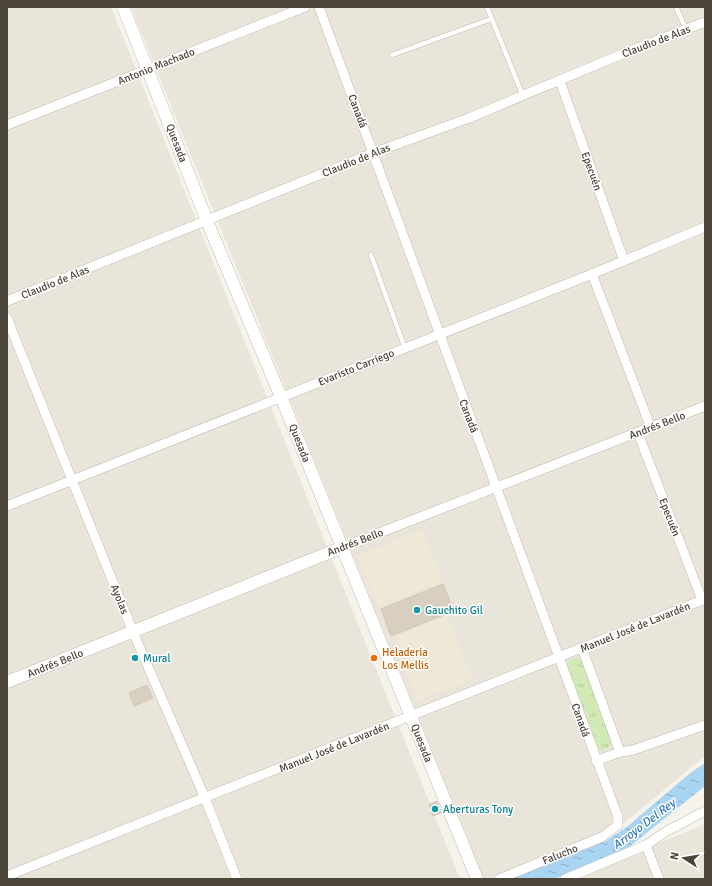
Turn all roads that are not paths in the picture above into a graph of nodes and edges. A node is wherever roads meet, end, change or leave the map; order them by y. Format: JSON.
{"nodes":[{"id":1,"x":123,"y":7,"type":"edge"},
{"id":2,"x":305,"y":7,"type":"edge"},
{"id":3,"x":319,"y":7,"type":"edge"},
{"id":4,"x":487,"y":7,"type":"edge"},
{"id":5,"x":676,"y":7,"type":"edge"},
{"id":6,"x":491,"y":19,"type":"junction"},
{"id":7,"x":705,"y":22,"type":"edge"},
{"id":8,"x":686,"y":29,"type":"junction"},
{"id":9,"x":392,"y":55,"type":"dead end"},
{"id":10,"x":148,"y":69,"type":"junction"},
{"id":11,"x":560,"y":81,"type":"junction"},
{"id":12,"x":523,"y":96,"type":"junction"},
{"id":13,"x":7,"y":125,"type":"edge"},
{"id":14,"x":373,"y":152,"type":"junction"},
{"id":15,"x":207,"y":221,"type":"junction"},
{"id":16,"x":705,"y":227,"type":"edge"},
{"id":17,"x":371,"y":255,"type":"dead end"},
{"id":18,"x":624,"y":261,"type":"junction"},
{"id":19,"x":592,"y":274,"type":"junction"},
{"id":20,"x":7,"y":301,"type":"edge"},
{"id":21,"x":7,"y":318,"type":"edge"},
{"id":22,"x":438,"y":335,"type":"junction"},
{"id":23,"x":405,"y":348,"type":"junction"},
{"id":24,"x":281,"y":397,"type":"junction"},
{"id":25,"x":705,"y":406,"type":"edge"},
{"id":26,"x":651,"y":428,"type":"junction"},
{"id":27,"x":638,"y":433,"type":"junction"},
{"id":28,"x":72,"y":480,"type":"junction"},
{"id":29,"x":496,"y":488,"type":"junction"},
{"id":30,"x":7,"y":506,"type":"edge"},
{"id":31,"x":343,"y":547,"type":"junction"},
{"id":32,"x":703,"y":600,"type":"edge"},
{"id":33,"x":133,"y":632,"type":"junction"},
{"id":34,"x":582,"y":648,"type":"junction"},
{"id":35,"x":558,"y":656,"type":"junction"},
{"id":36,"x":7,"y":682,"type":"edge"},
{"id":37,"x":411,"y":716,"type":"junction"},
{"id":38,"x":705,"y":725,"type":"edge"},
{"id":39,"x":620,"y":752,"type":"junction"},
{"id":40,"x":596,"y":761,"type":"junction"},
{"id":41,"x":205,"y":798,"type":"junction"},
{"id":42,"x":705,"y":811,"type":"edge"},
{"id":43,"x":618,"y":825,"type":"joint"},
{"id":44,"x":646,"y":844,"type":"junction"},
{"id":45,"x":8,"y":876,"type":"edge"},
{"id":46,"x":237,"y":879,"type":"edge"},
{"id":47,"x":477,"y":879,"type":"edge"},
{"id":48,"x":499,"y":879,"type":"edge"},
{"id":49,"x":565,"y":879,"type":"edge"},
{"id":50,"x":659,"y":879,"type":"edge"}],
"edges":[{"from":1,"to":10,"type":"street","name":"Quesada"},
{"from":2,"to":10,"type":"street","name":"Antonio Machado"},
{"from":3,"to":14,"type":"street","name":"Canadá"},
{"from":4,"to":6,"type":"lane"},
{"from":5,"to":8,"type":"lane"},
{"from":6,"to":9,"type":"lane"},
{"from":6,"to":12,"type":"lane"},
{"from":7,"to":8,"type":"street","name":"Claudio de Alas"},
{"from":8,"to":11,"type":"street","name":"Claudio de Alas"},
{"from":10,"to":13,"type":"street","name":"Antonio Machado"},
{"from":10,"to":15,"type":"street","name":"Quesada"},
{"from":11,"to":12,"type":"street","name":"Claudio de Alas"},
{"from":11,"to":18,"type":"street","name":"Epecuén"},
{"from":12,"to":14,"type":"street","name":"Claudio de Alas"},
{"from":14,"to":15,"type":"street","name":"Claudio de Alas"},
{"from":14,"to":22,"type":"street","name":"Canadá"},
{"from":15,"to":20,"type":"street","name":"Claudio de Alas"},
{"from":15,"to":24,"type":"street","name":"Quesada"},
{"from":16,"to":18,"type":"street","name":"Evaristo Carriego"},
{"from":17,"to":23,"type":"lane"},
{"from":18,"to":19,"type":"street","name":"Evaristo Carriego"},
{"from":19,"to":22,"type":"street","name":"Evaristo Carriego"},
{"from":19,"to":26,"type":"street"},
{"from":21,"to":28,"type":"street","name":"Ayolas"},
{"from":22,"to":23,"type":"street","name":"Evaristo Carriego"},
{"from":22,"to":29,"type":"street","name":"Canadá"},
{"from":23,"to":24,"type":"street","name":"Evaristo Carriego"},
{"from":24,"to":28,"type":"street","name":"Evaristo Carriego"},
{"from":24,"to":31,"type":"street","name":"Quesada"},
{"from":25,"to":26,"type":"street","name":"Andrés Bello"},
{"from":26,"to":27,"type":"street","name":"Andrés Bello"},
{"from":27,"to":29,"type":"street","name":"Andrés Bello"},
{"from":27,"to":32,"type":"street","name":"Epecuén"},
{"from":28,"to":30,"type":"street","name":"Evaristo Carriego"},
{"from":28,"to":33,"type":"street","name":"Ayolas"},
{"from":29,"to":31,"type":"street","name":"Andrés Bello"},
{"from":29,"to":35,"type":"street","name":"Canadá"},
{"from":31,"to":33,"type":"street","name":"Andrés Bello"},
{"from":31,"to":37,"type":"street","name":"Quesada"},
{"from":32,"to":34,"type":"street","name":"Manuel José de Lavardén"},
{"from":33,"to":36,"type":"street","name":"Andrés Bello"},
{"from":33,"to":41,"type":"street","name":"Ayolas"},
{"from":34,"to":35,"type":"street","name":"Manuel José de Lavardén"},
{"from":34,"to":39,"type":"street"},
{"from":35,"to":37,"type":"street","name":"Manuel José de Lavardén"},
{"from":35,"to":40,"type":"street","name":"Canadá"},
{"from":37,"to":41,"type":"street","name":"Manuel José de Lavardén"},
{"from":37,"to":47,"type":"street","name":"Quesada"},
{"from":38,"to":39,"type":"street"},
{"from":39,"to":40,"type":"street"},
{"from":40,"to":43,"type":"street","name":"Canadá"},
{"from":41,"to":45,"type":"street","name":"Manuel José de Lavardén"},
{"from":41,"to":46,"type":"street","name":"Ayolas"},
{"from":42,"to":44,"type":"street"},
{"from":43,"to":48,"type":"street","name":"Falucho"},
{"from":44,"to":49,"type":"street"},
{"from":44,"to":50,"type":"street"}]}
